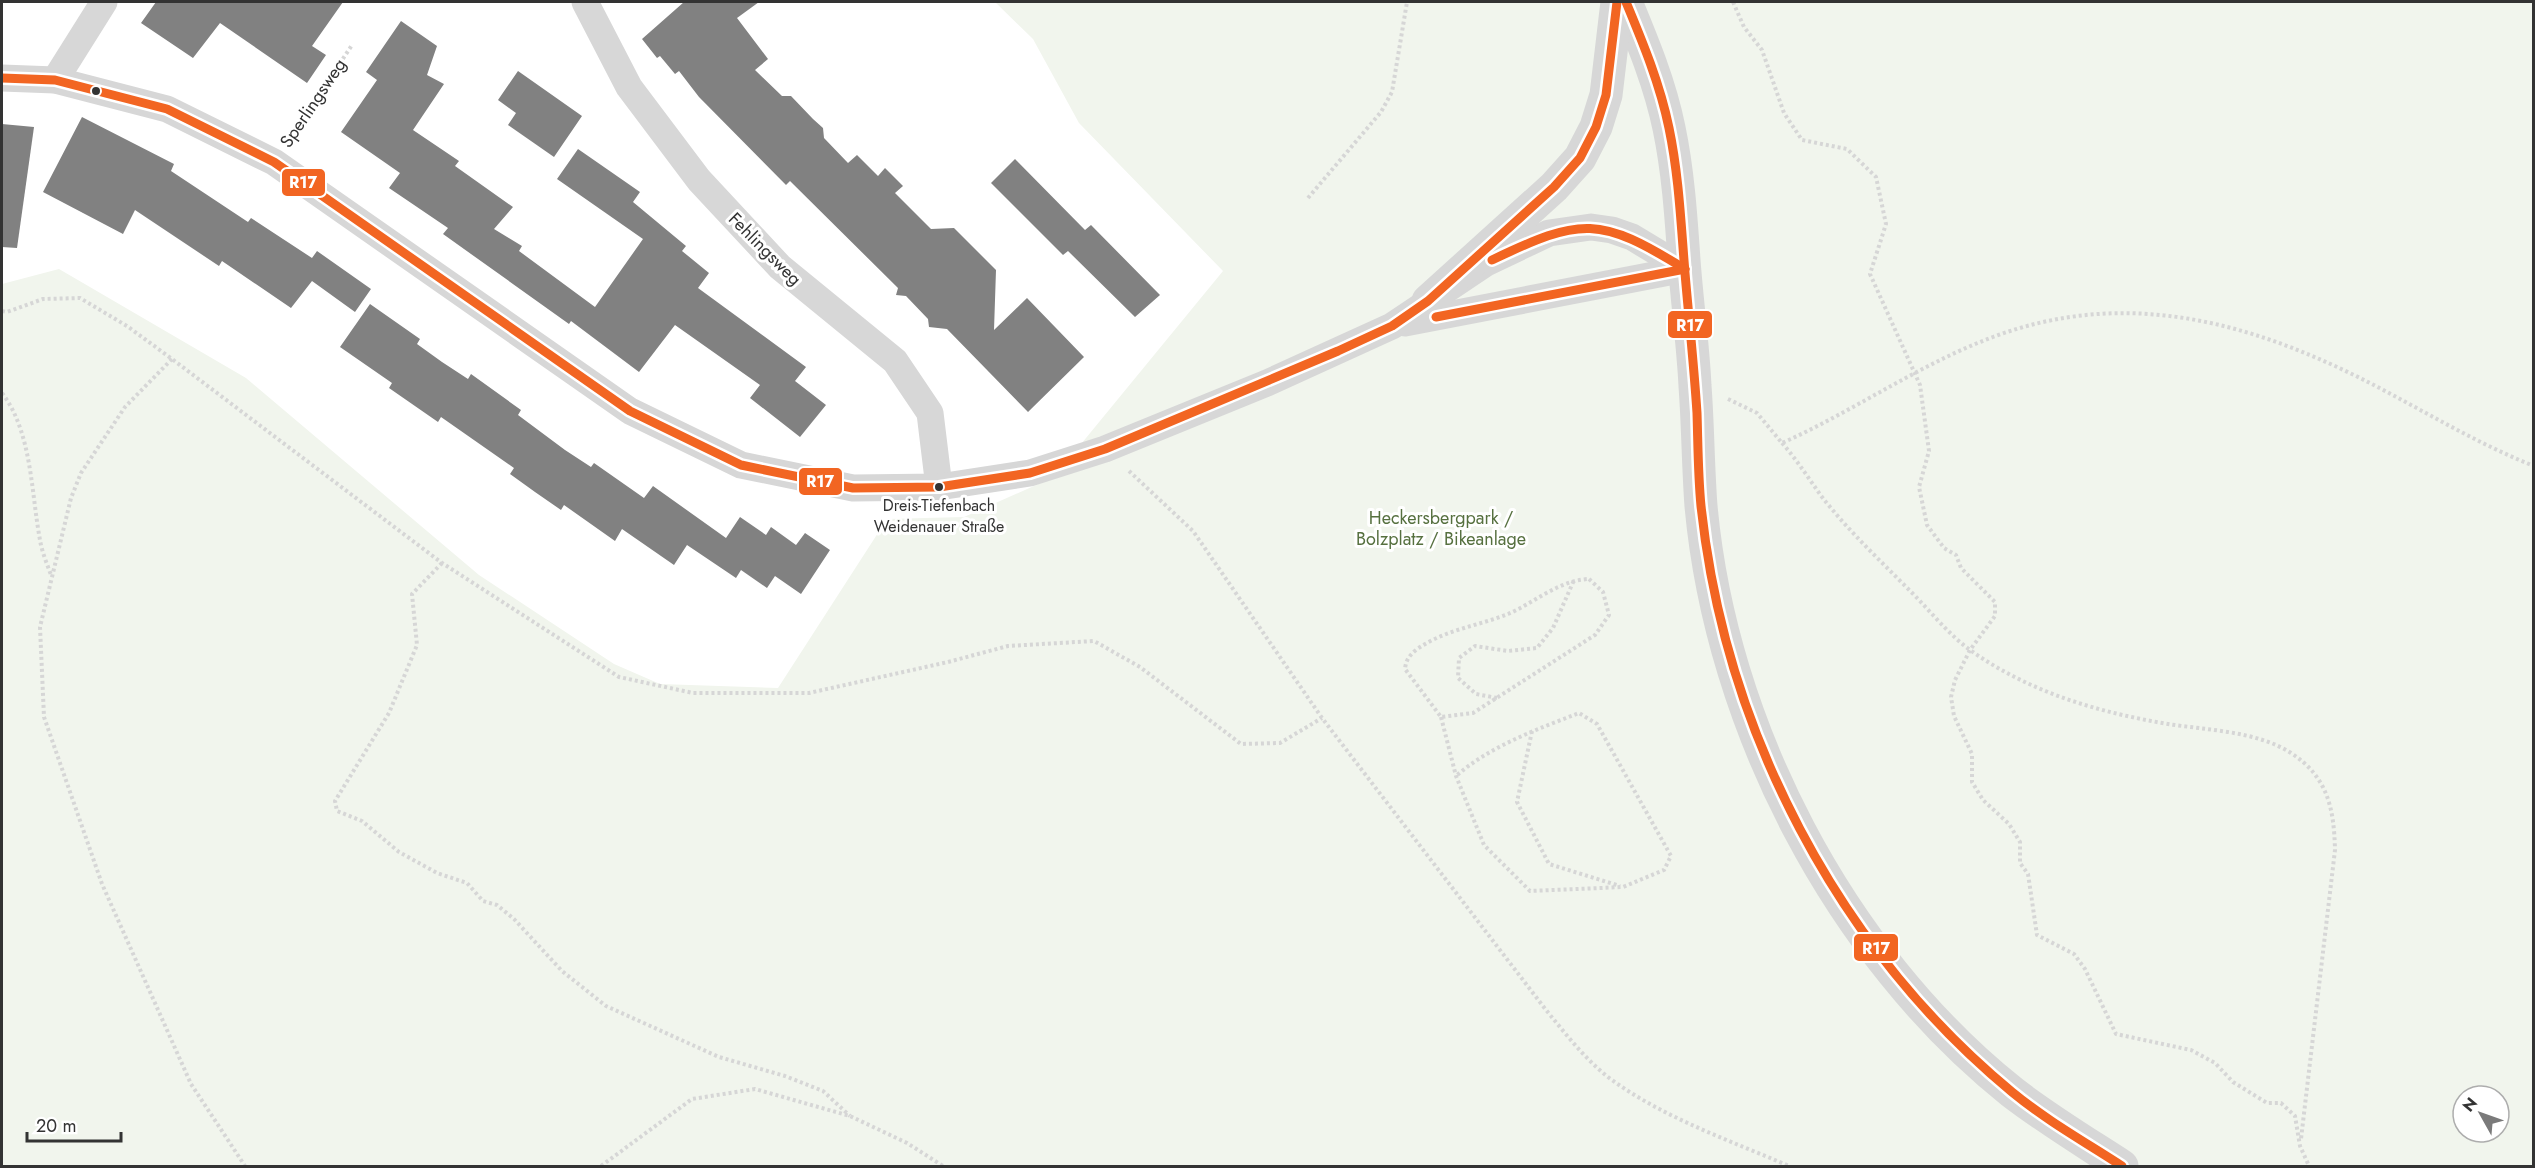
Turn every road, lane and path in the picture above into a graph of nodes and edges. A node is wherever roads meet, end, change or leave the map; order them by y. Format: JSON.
{"nodes":[{"id":1,"x":104,"y":2,"type":"edge"},
{"id":2,"x":585,"y":2,"type":"edge"},
{"id":3,"x":1407,"y":2,"type":"edge"},
{"id":4,"x":1617,"y":2,"type":"edge"},
{"id":5,"x":1626,"y":2,"type":"edge"},
{"id":6,"x":1733,"y":2,"type":"edge"},
{"id":7,"x":352,"y":45,"type":"dead end"},
{"id":8,"x":2,"y":78,"type":"edge"},
{"id":9,"x":55,"y":80,"type":"junction"},
{"id":10,"x":274,"y":162,"type":"junction"},
{"id":11,"x":1308,"y":198,"type":"dead end"},
{"id":12,"x":1685,"y":269,"type":"junction"},
{"id":13,"x":1428,"y":302,"type":"junction"},
{"id":14,"x":2,"y":311,"type":"edge"},
{"id":15,"x":1392,"y":326,"type":"junction"},
{"id":16,"x":172,"y":358,"type":"junction"},
{"id":17,"x":1913,"y":374,"type":"junction"},
{"id":18,"x":1695,"y":383,"type":"junction"},
{"id":19,"x":2,"y":393,"type":"edge"},
{"id":20,"x":1782,"y":442,"type":"junction"},
{"id":21,"x":1105,"y":449,"type":"junction"},
{"id":22,"x":2534,"y":466,"type":"edge"},
{"id":23,"x":939,"y":487,"type":"junction"},
{"id":24,"x":442,"y":563,"type":"junction"},
{"id":25,"x":51,"y":576,"type":"junction"},
{"id":26,"x":1574,"y":580,"type":"junction"},
{"id":27,"x":1970,"y":650,"type":"junction"},
{"id":28,"x":1497,"y":698,"type":"junction"},
{"id":29,"x":1440,"y":717,"type":"junction"},
{"id":30,"x":1322,"y":718,"type":"junction"},
{"id":31,"x":1532,"y":730,"type":"junction"},
{"id":32,"x":1456,"y":776,"type":"junction"},
{"id":33,"x":1623,"y":887,"type":"junction"},
{"id":34,"x":850,"y":1116,"type":"junction"},
{"id":35,"x":2300,"y":1146,"type":"junction"},
{"id":36,"x":245,"y":1167,"type":"edge"},
{"id":37,"x":601,"y":1167,"type":"edge"},
{"id":38,"x":943,"y":1167,"type":"edge"},
{"id":39,"x":1789,"y":1167,"type":"edge"},
{"id":40,"x":2122,"y":1167,"type":"edge"},
{"id":41,"x":2309,"y":1167,"type":"edge"}],
"edges":[{"from":1,"to":9,"type":"street"},
{"from":2,"to":23,"type":"street","name":"Fehlingsweg"},
{"from":3,"to":11,"type":"path"},
{"from":4,"to":13,"type":"street"},
{"from":5,"to":12,"type":"street"},
{"from":6,"to":17,"type":"path"},
{"from":7,"to":10,"type":"path","name":"Sperlingsweg"},
{"from":8,"to":9,"type":"street"},
{"from":9,"to":10,"type":"street"},
{"from":10,"to":23,"type":"street"},
{"from":12,"to":13,"type":"street"},
{"from":12,"to":15,"type":"street"},
{"from":12,"to":18,"type":"street"},
{"from":13,"to":15,"type":"street"},
{"from":14,"to":16,"type":"path"},
{"from":15,"to":21,"type":"street"},
{"from":16,"to":24,"type":"path"},
{"from":16,"to":25,"type":"path"},
{"from":17,"to":20,"type":"path"},
{"from":17,"to":22,"type":"path"},
{"from":17,"to":27,"type":"path"},
{"from":18,"to":20,"type":"path"},
{"from":18,"to":40,"type":"street"},
{"from":19,"to":25,"type":"path"},
{"from":20,"to":27,"type":"path"},
{"from":21,"to":23,"type":"street"},
{"from":21,"to":30,"type":"path"},
{"from":24,"to":30,"type":"path"},
{"from":24,"to":34,"type":"path"},
{"from":25,"to":36,"type":"path"},
{"from":26,"to":28,"type":"path"},
{"from":26,"to":28,"type":"path"},
{"from":26,"to":29,"type":"path"},
{"from":27,"to":35,"type":"path"},
{"from":27,"to":35,"type":"path"},
{"from":28,"to":29,"type":"path"},
{"from":29,"to":32,"type":"path"},
{"from":30,"to":39,"type":"path"},
{"from":31,"to":32,"type":"path"},
{"from":31,"to":33,"type":"path"},
{"from":31,"to":33,"type":"path"},
{"from":32,"to":33,"type":"path"},
{"from":34,"to":37,"type":"path"},
{"from":34,"to":38,"type":"path"},
{"from":35,"to":41,"type":"path"}]}
